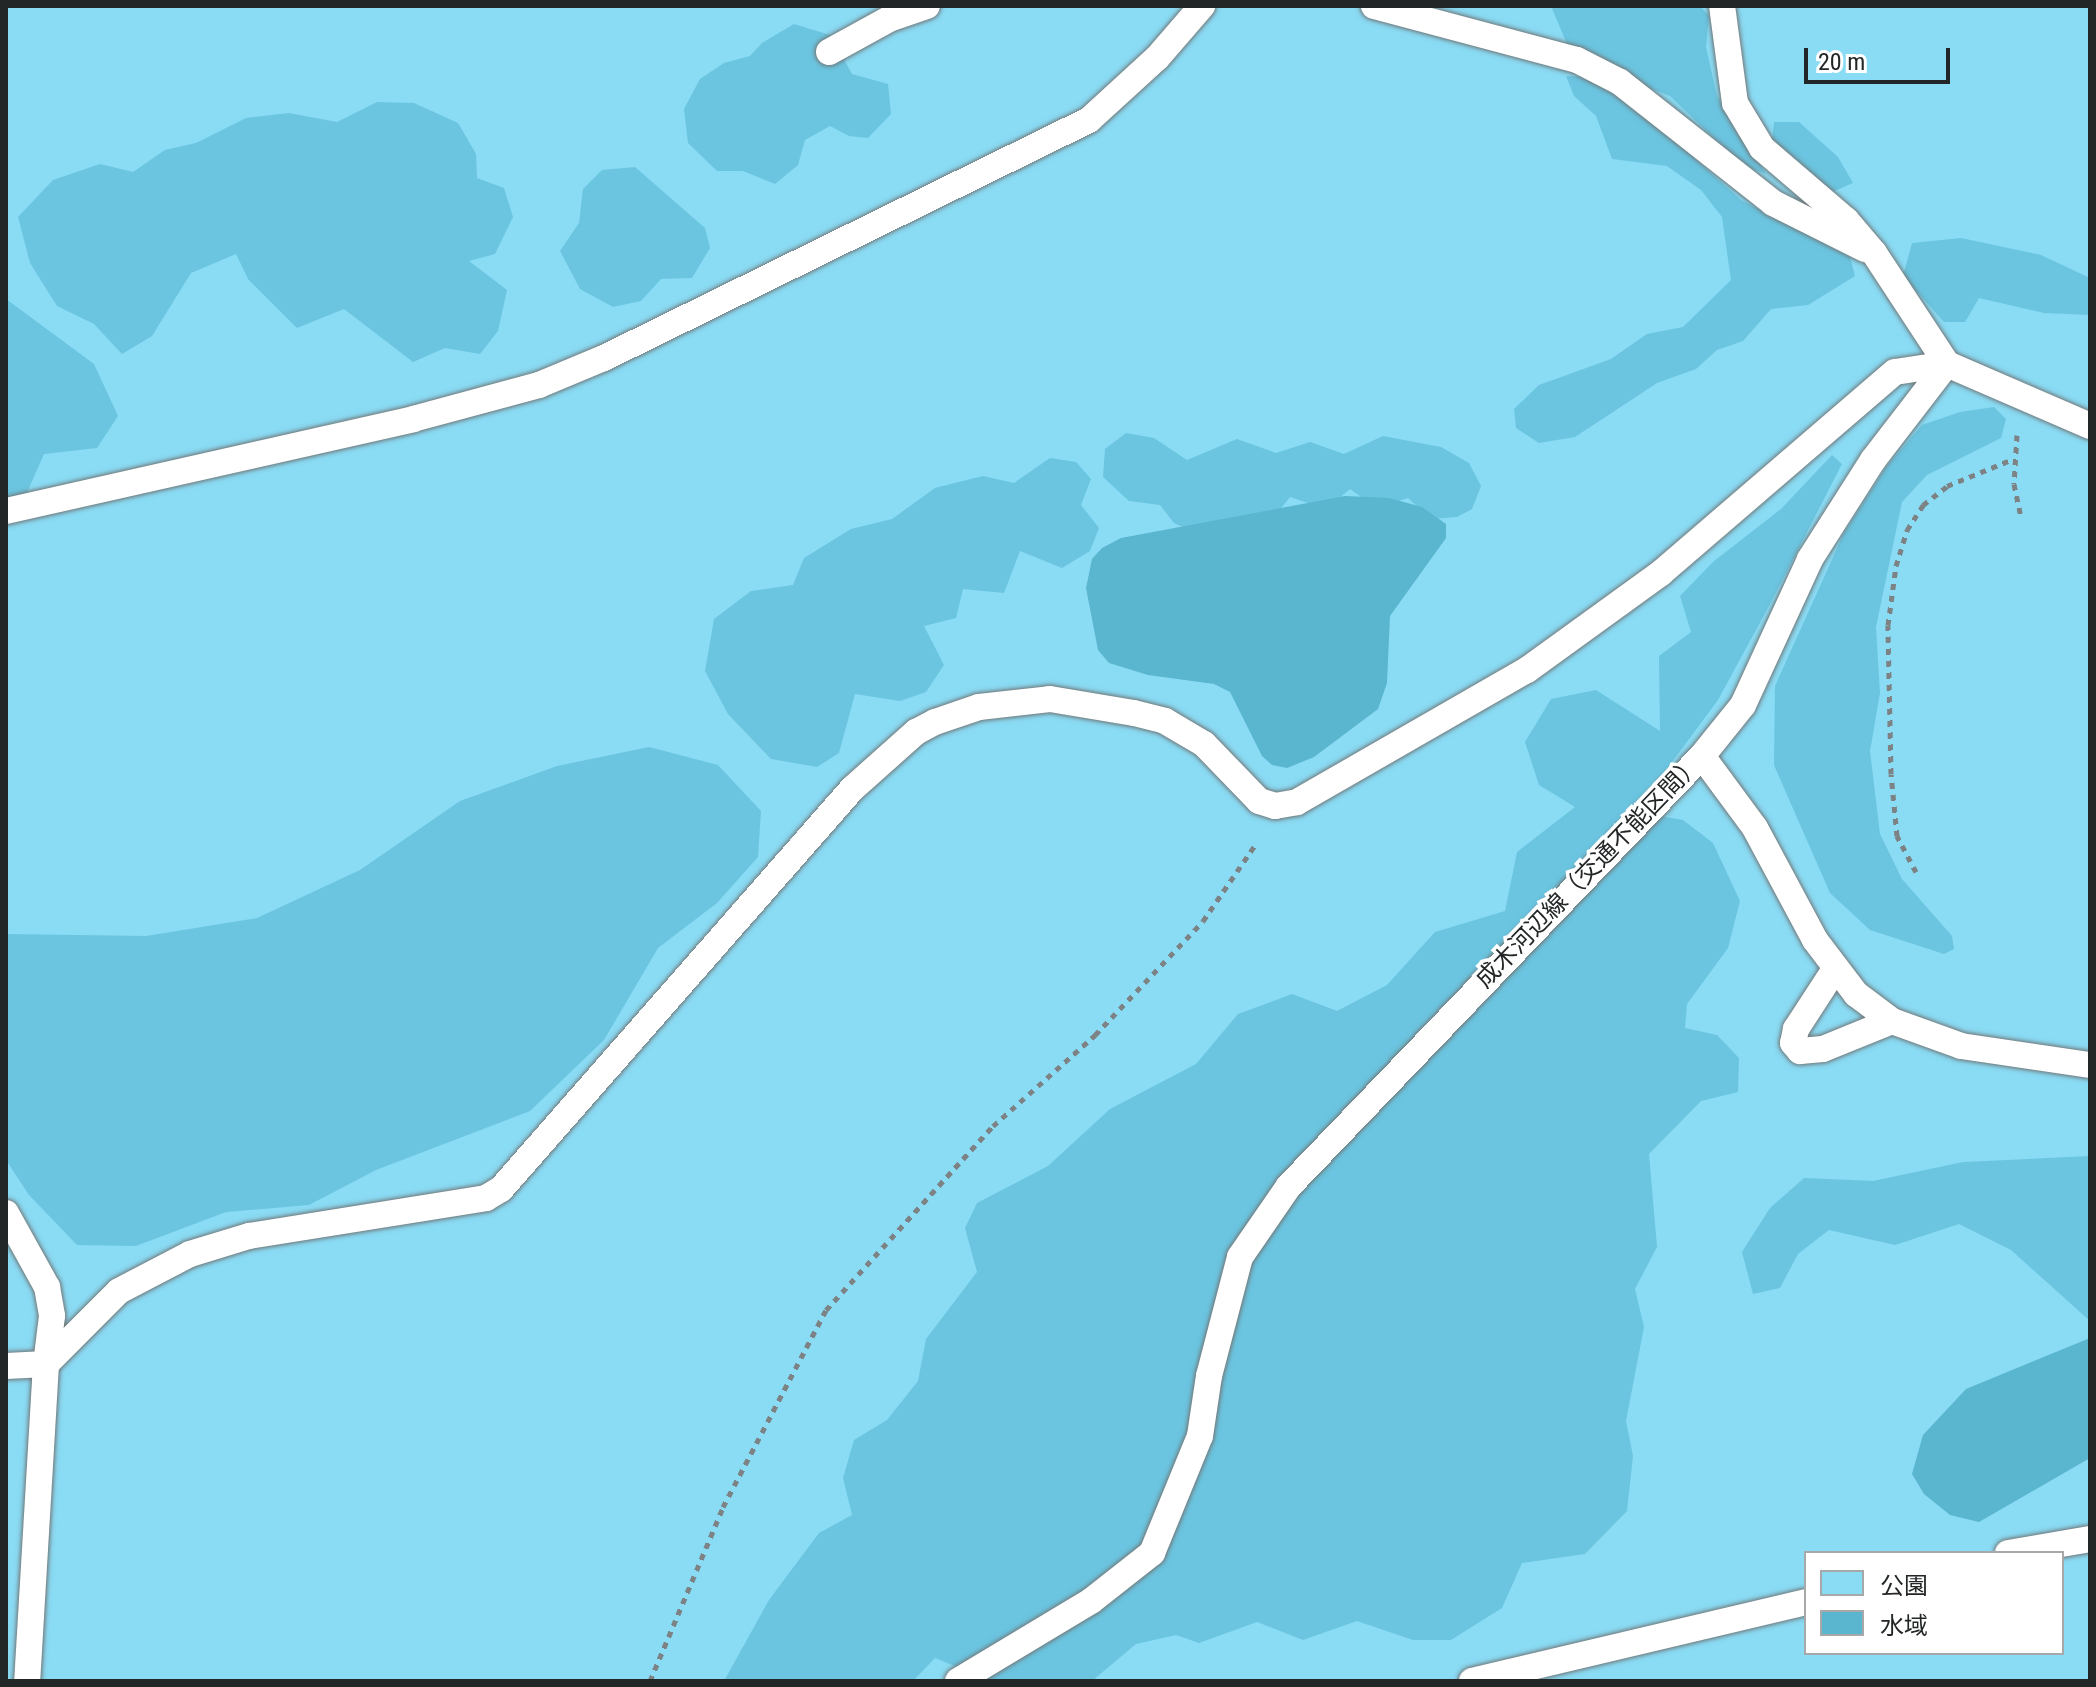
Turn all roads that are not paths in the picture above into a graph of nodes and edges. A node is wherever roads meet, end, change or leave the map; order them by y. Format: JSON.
{"nodes":[{"id":1,"x":927,"y":6,"type":"edge"},
{"id":2,"x":1202,"y":6,"type":"edge"},
{"id":3,"x":1374,"y":6,"type":"edge"},
{"id":4,"x":1722,"y":6,"type":"edge"},
{"id":5,"x":829,"y":52,"type":"dead end"},
{"id":6,"x":1874,"y":253,"type":"junction"},
{"id":7,"x":1947,"y":364,"type":"junction"},
{"id":8,"x":2090,"y":426,"type":"edge"},
{"id":9,"x":6,"y":511,"type":"edge"},
{"id":10,"x":1702,"y":756,"type":"junction"},
{"id":11,"x":1835,"y":969,"type":"junction"},
{"id":12,"x":1892,"y":1021,"type":"junction"},
{"id":13,"x":2090,"y":1065,"type":"edge"},
{"id":14,"x":6,"y":1213,"type":"edge"},
{"id":15,"x":46,"y":1364,"type":"junction"},
{"id":16,"x":6,"y":1366,"type":"edge"},
{"id":17,"x":2090,"y":1539,"type":"edge"},
{"id":18,"x":2020,"y":1551,"type":"edge"},
{"id":19,"x":1804,"y":1602,"type":"edge"},
{"id":20,"x":27,"y":1681,"type":"edge"},
{"id":21,"x":958,"y":1681,"type":"edge"},
{"id":22,"x":1472,"y":1681,"type":"edge"}],
"edges":[{"from":1,"to":5,"type":"lane"},
{"from":2,"to":9,"type":"lane"},
{"from":3,"to":6,"type":"lane"},
{"from":4,"to":6,"type":"lane"},
{"from":6,"to":7,"type":"lane"},
{"from":7,"to":8,"type":"lane"},
{"from":7,"to":10,"type":"lane","name":"成木河辺線（交通不能区間）"},
{"from":7,"to":15,"type":"lane"},
{"from":10,"to":11,"type":"lane"},
{"from":10,"to":21,"type":"lane","name":"成木河辺線（交通不能区間）"},
{"from":11,"to":12,"type":"lane"},
{"from":11,"to":12,"type":"lane"},
{"from":12,"to":13,"type":"lane"},
{"from":14,"to":15,"type":"lane"},
{"from":15,"to":16,"type":"lane"},
{"from":15,"to":20,"type":"lane"},
{"from":17,"to":18,"type":"lane"},
{"from":19,"to":22,"type":"lane"}]}
